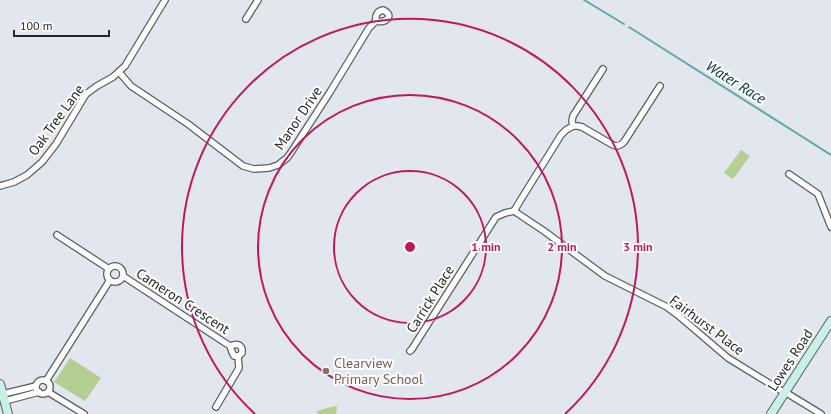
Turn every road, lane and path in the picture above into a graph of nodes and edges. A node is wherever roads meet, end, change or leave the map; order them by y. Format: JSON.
{"nodes":[{"id":1,"x":165,"y":0,"type":"edge"},
{"id":2,"x":258,"y":0,"type":"edge"},
{"id":3,"x":246,"y":19,"type":"dead end"},
{"id":4,"x":376,"y":21,"type":"dead end"},
{"id":5,"x":603,"y":69,"type":"dead end"},
{"id":6,"x":119,"y":72,"type":"junction"},
{"id":7,"x":660,"y":86,"type":"dead end"},
{"id":8,"x":573,"y":126,"type":"junction"},
{"id":9,"x":789,"y":174,"type":"dead end"},
{"id":10,"x":0,"y":186,"type":"edge"},
{"id":11,"x":514,"y":212,"type":"junction"},
{"id":12,"x":831,"y":228,"type":"edge"},
{"id":13,"x":58,"y":235,"type":"dead end"},
{"id":14,"x":110,"y":269,"type":"junction"},
{"id":15,"x":123,"y":276,"type":"junction"},
{"id":16,"x":110,"y":280,"type":"junction"},
{"id":17,"x":831,"y":321,"type":"edge"},
{"id":18,"x":230,"y":346,"type":"junction"},
{"id":19,"x":411,"y":350,"type":"dead end"},
{"id":20,"x":238,"y":356,"type":"junction"},
{"id":21,"x":46,"y":381,"type":"junction"},
{"id":22,"x":0,"y":384,"type":"edge"},
{"id":23,"x":36,"y":386,"type":"junction"},
{"id":24,"x":38,"y":392,"type":"junction"},
{"id":25,"x":48,"y":392,"type":"junction"},
{"id":26,"x":785,"y":393,"type":"junction"},
{"id":27,"x":4,"y":398,"type":"junction"},
{"id":28,"x":216,"y":406,"type":"dead end"},
{"id":29,"x":8,"y":414,"type":"edge"},
{"id":30,"x":84,"y":414,"type":"edge"},
{"id":31,"x":772,"y":414,"type":"edge"},
{"id":32,"x":821,"y":414,"type":"edge"}],
"edges":[{"from":1,"to":6,"type":"street","name":"Oak Tree Lane"},
{"from":2,"to":3,"type":"street"},
{"from":4,"to":6,"type":"street","name":"Manor Drive"},
{"from":5,"to":8,"type":"street"},
{"from":6,"to":10,"type":"street","name":"Oak Tree Lane"},
{"from":7,"to":8,"type":"street"},
{"from":8,"to":11,"type":"street"},
{"from":9,"to":12,"type":"street"},
{"from":11,"to":19,"type":"street","name":"Carrick Place"},
{"from":11,"to":26,"type":"street","name":"Fairhurst Place"},
{"from":13,"to":14,"type":"street"},
{"from":14,"to":15,"type":"street"},
{"from":14,"to":16,"type":"street"},
{"from":15,"to":16,"type":"street"},
{"from":15,"to":18,"type":"street","name":"Cameron Crescent"},
{"from":16,"to":21,"type":"street"},
{"from":17,"to":26,"type":"main road","name":"Lowes Road"},
{"from":18,"to":20,"type":"street","name":"Cameron Crescent"},
{"from":18,"to":20,"type":"street","name":"Cameron Crescent"},
{"from":20,"to":28,"type":"street"},
{"from":21,"to":23,"type":"street"},
{"from":21,"to":25,"type":"street"},
{"from":22,"to":27,"type":"main road"},
{"from":23,"to":24,"type":"street"},
{"from":23,"to":27,"type":"street"},
{"from":24,"to":25,"type":"street"},
{"from":24,"to":27,"type":"street"},
{"from":25,"to":30,"type":"street"},
{"from":26,"to":31,"type":"main road","name":"Lowes Road"},
{"from":26,"to":32,"type":"street","name":"Fairhurst Place"},
{"from":27,"to":29,"type":"main road"}]}
